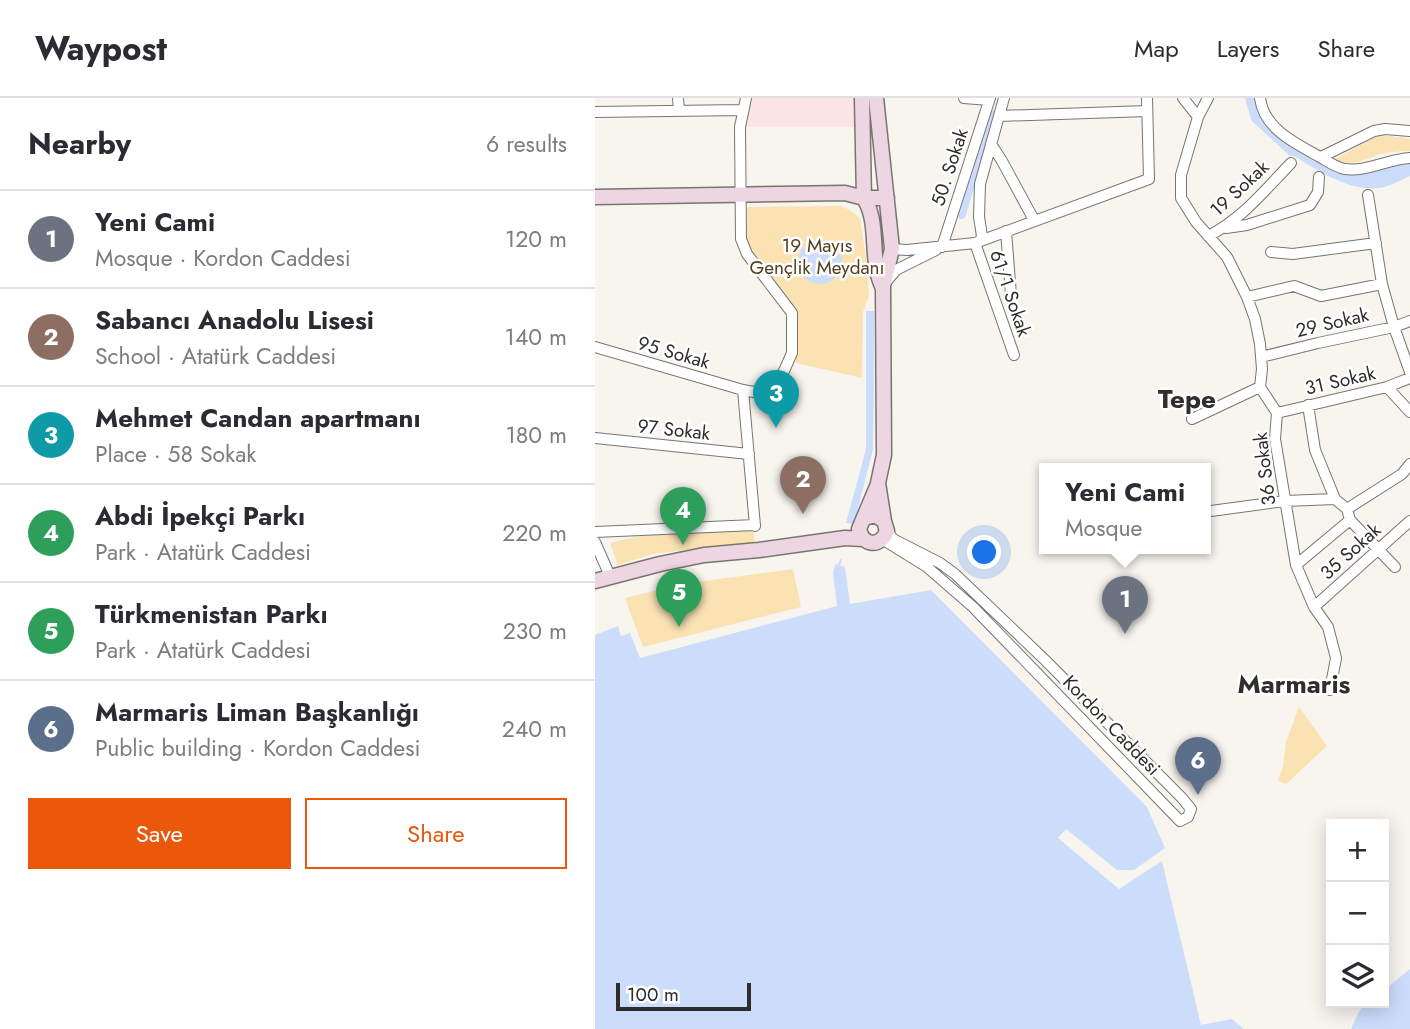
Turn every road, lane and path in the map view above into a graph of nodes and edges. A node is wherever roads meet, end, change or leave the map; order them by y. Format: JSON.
{"nodes":[{"id":1,"x":678,"y":98,"type":"edge"},
{"id":2,"x":746,"y":98,"type":"edge"},
{"id":3,"x":862,"y":98,"type":"edge"},
{"id":4,"x":876,"y":98,"type":"edge"},
{"id":5,"x":964,"y":98,"type":"edge"},
{"id":6,"x":1004,"y":98,"type":"edge"},
{"id":7,"x":1147,"y":98,"type":"edge"},
{"id":8,"x":1183,"y":98,"type":"edge"},
{"id":9,"x":1208,"y":98,"type":"edge"},
{"id":10,"x":1260,"y":98,"type":"edge"},
{"id":11,"x":989,"y":99,"type":"edge"},
{"id":12,"x":679,"y":110,"type":"junction"},
{"id":13,"x":743,"y":110,"type":"junction"},
{"id":14,"x":1147,"y":111,"type":"junction"},
{"id":15,"x":595,"y":112,"type":"edge"},
{"id":16,"x":999,"y":116,"type":"junction"},
{"id":17,"x":1198,"y":117,"type":"junction"},
{"id":18,"x":1410,"y":131,"type":"edge"},
{"id":19,"x":991,"y":144,"type":"junction"},
{"id":20,"x":1321,"y":157,"type":"junction"},
{"id":21,"x":1410,"y":158,"type":"edge"},
{"id":22,"x":1291,"y":163,"type":"dead end"},
{"id":23,"x":1319,"y":177,"type":"dead end"},
{"id":24,"x":886,"y":182,"type":"junction"},
{"id":25,"x":864,"y":190,"type":"junction"},
{"id":26,"x":1368,"y":195,"type":"dead end"},
{"id":27,"x":740,"y":196,"type":"junction"},
{"id":28,"x":595,"y":197,"type":"edge"},
{"id":29,"x":887,"y":198,"type":"junction"},
{"id":30,"x":1034,"y":220,"type":"junction"},
{"id":31,"x":1226,"y":228,"type":"junction"},
{"id":32,"x":1006,"y":231,"type":"junction"},
{"id":33,"x":1209,"y":236,"type":"junction"},
{"id":34,"x":978,"y":242,"type":"junction"},
{"id":35,"x":1375,"y":243,"type":"junction"},
{"id":36,"x":942,"y":247,"type":"junction"},
{"id":37,"x":892,"y":249,"type":"junction"},
{"id":38,"x":1271,"y":251,"type":"dead end"},
{"id":39,"x":1382,"y":284,"type":"junction"},
{"id":40,"x":883,"y":286,"type":"junction"},
{"id":41,"x":1011,"y":295,"type":"dead end"},
{"id":42,"x":1247,"y":297,"type":"junction"},
{"id":43,"x":1410,"y":321,"type":"edge"},
{"id":44,"x":1394,"y":327,"type":"junction"},
{"id":45,"x":595,"y":346,"type":"edge"},
{"id":46,"x":1014,"y":355,"type":"dead end"},
{"id":47,"x":1261,"y":357,"type":"junction"},
{"id":48,"x":1410,"y":373,"type":"edge"},
{"id":49,"x":1410,"y":378,"type":"edge"},
{"id":50,"x":1261,"y":387,"type":"junction"},
{"id":51,"x":1387,"y":387,"type":"junction"},
{"id":52,"x":743,"y":390,"type":"junction"},
{"id":53,"x":1308,"y":405,"type":"junction"},
{"id":54,"x":1410,"y":412,"type":"edge"},
{"id":55,"x":1277,"y":413,"type":"junction"},
{"id":56,"x":1192,"y":419,"type":"dead end"},
{"id":57,"x":595,"y":438,"type":"edge"},
{"id":58,"x":749,"y":454,"type":"junction"},
{"id":59,"x":1410,"y":464,"type":"edge"},
{"id":60,"x":1406,"y":478,"type":"edge"},
{"id":61,"x":878,"y":483,"type":"junction"},
{"id":62,"x":1335,"y":499,"type":"junction"},
{"id":63,"x":1285,"y":501,"type":"junction"},
{"id":64,"x":1211,"y":511,"type":"dead end"},
{"id":65,"x":1348,"y":514,"type":"junction"},
{"id":66,"x":1410,"y":521,"type":"edge"},
{"id":67,"x":862,"y":529,"type":"junction"},
{"id":68,"x":884,"y":530,"type":"junction"},
{"id":69,"x":595,"y":532,"type":"edge"},
{"id":70,"x":595,"y":542,"type":"edge"},
{"id":71,"x":1377,"y":550,"type":"junction"},
{"id":72,"x":1296,"y":565,"type":"junction"},
{"id":73,"x":1395,"y":567,"type":"dead end"},
{"id":74,"x":610,"y":576,"type":"junction"},
{"id":75,"x":595,"y":581,"type":"edge"},
{"id":76,"x":1314,"y":607,"type":"junction"},
{"id":77,"x":1330,"y":690,"type":"dead end"},
{"id":78,"x":1092,"y":706,"type":"junction"},
{"id":79,"x":1081,"y":718,"type":"junction"}],
"edges":[{"from":1,"to":12,"type":"street"},
{"from":2,"to":13,"type":"street"},
{"from":3,"to":25,"type":"main road"},
{"from":4,"to":24,"type":"main road"},
{"from":5,"to":11,"type":"street"},
{"from":6,"to":16,"type":"street","name":"61/1 Sokak"},
{"from":7,"to":14,"type":"street"},
{"from":8,"to":17,"type":"street"},
{"from":9,"to":17,"type":"street"},
{"from":10,"to":20,"type":"street"},
{"from":11,"to":36,"type":"street","name":"50. Sokak"},
{"from":12,"to":13,"type":"street"},
{"from":12,"to":15,"type":"street"},
{"from":13,"to":27,"type":"street"},
{"from":14,"to":16,"type":"street"},
{"from":14,"to":30,"type":"street"},
{"from":16,"to":19,"type":"street","name":"61/1 Sokak"},
{"from":17,"to":33,"type":"street"},
{"from":18,"to":20,"type":"street"},
{"from":19,"to":30,"type":"street"},
{"from":19,"to":34,"type":"street","name":"61/1 Sokak"},
{"from":20,"to":21,"type":"street"},
{"from":22,"to":31,"type":"street","name":"19 Sokak"},
{"from":23,"to":31,"type":"street"},
{"from":24,"to":25,"type":"main road"},
{"from":24,"to":29,"type":"main road"},
{"from":25,"to":27,"type":"main road"},
{"from":25,"to":29,"type":"main road"},
{"from":25,"to":40,"type":"main road"},
{"from":26,"to":35,"type":"street"},
{"from":27,"to":28,"type":"main road"},
{"from":27,"to":52,"type":"street"},
{"from":29,"to":37,"type":"main road"},
{"from":30,"to":32,"type":"street"},
{"from":31,"to":33,"type":"street","name":"19 Sokak"},
{"from":32,"to":34,"type":"street"},
{"from":32,"to":41,"type":"street"},
{"from":33,"to":42,"type":"street"},
{"from":34,"to":36,"type":"street"},
{"from":34,"to":46,"type":"street","name":"61/1 Sokak"},
{"from":35,"to":38,"type":"street"},
{"from":35,"to":39,"type":"street"},
{"from":36,"to":37,"type":"street"},
{"from":36,"to":40,"type":"street"},
{"from":37,"to":40,"type":"main road"},
{"from":39,"to":42,"type":"street"},
{"from":39,"to":44,"type":"street"},
{"from":40,"to":61,"type":"main road"},
{"from":42,"to":47,"type":"street"},
{"from":43,"to":44,"type":"street","name":"29 Sokak"},
{"from":44,"to":47,"type":"street","name":"29 Sokak"},
{"from":44,"to":48,"type":"street"},
{"from":45,"to":52,"type":"street","name":"95 Sokak"},
{"from":47,"to":50,"type":"street"},
{"from":49,"to":51,"type":"street","name":"31 Sokak"},
{"from":50,"to":55,"type":"street","name":"36 Sokak"},
{"from":50,"to":56,"type":"street"},
{"from":51,"to":53,"type":"street","name":"31 Sokak"},
{"from":51,"to":54,"type":"street"},
{"from":52,"to":58,"type":"street"},
{"from":53,"to":55,"type":"street","name":"31 Sokak"},
{"from":53,"to":62,"type":"street"},
{"from":55,"to":63,"type":"street","name":"36 Sokak"},
{"from":57,"to":58,"type":"street","name":"97 Sokak"},
{"from":58,"to":69,"type":"street"},
{"from":59,"to":60,"type":"street"},
{"from":60,"to":65,"type":"street"},
{"from":61,"to":67,"type":"main road"},
{"from":61,"to":68,"type":"main road"},
{"from":62,"to":63,"type":"street"},
{"from":62,"to":65,"type":"street"},
{"from":63,"to":64,"type":"street"},
{"from":63,"to":72,"type":"street","name":"36 Sokak"},
{"from":65,"to":71,"type":"street"},
{"from":65,"to":72,"type":"street"},
{"from":66,"to":71,"type":"street","name":"35 Sokak"},
{"from":67,"to":68,"type":"main road"},
{"from":67,"to":68,"type":"main road"},
{"from":67,"to":74,"type":"main road"},
{"from":68,"to":78,"type":"street","name":"Kordon Caddesi"},
{"from":68,"to":79,"type":"street","name":"Kordon Caddesi"},
{"from":70,"to":74,"type":"street"},
{"from":71,"to":73,"type":"street"},
{"from":71,"to":76,"type":"street","name":"35 Sokak"},
{"from":72,"to":76,"type":"street","name":"36 Sokak"},
{"from":74,"to":75,"type":"main road"},
{"from":76,"to":77,"type":"street","name":"36 Sokak"},
{"from":78,"to":79,"type":"street"},
{"from":78,"to":79,"type":"street","name":"Kordon Caddesi"}]}
